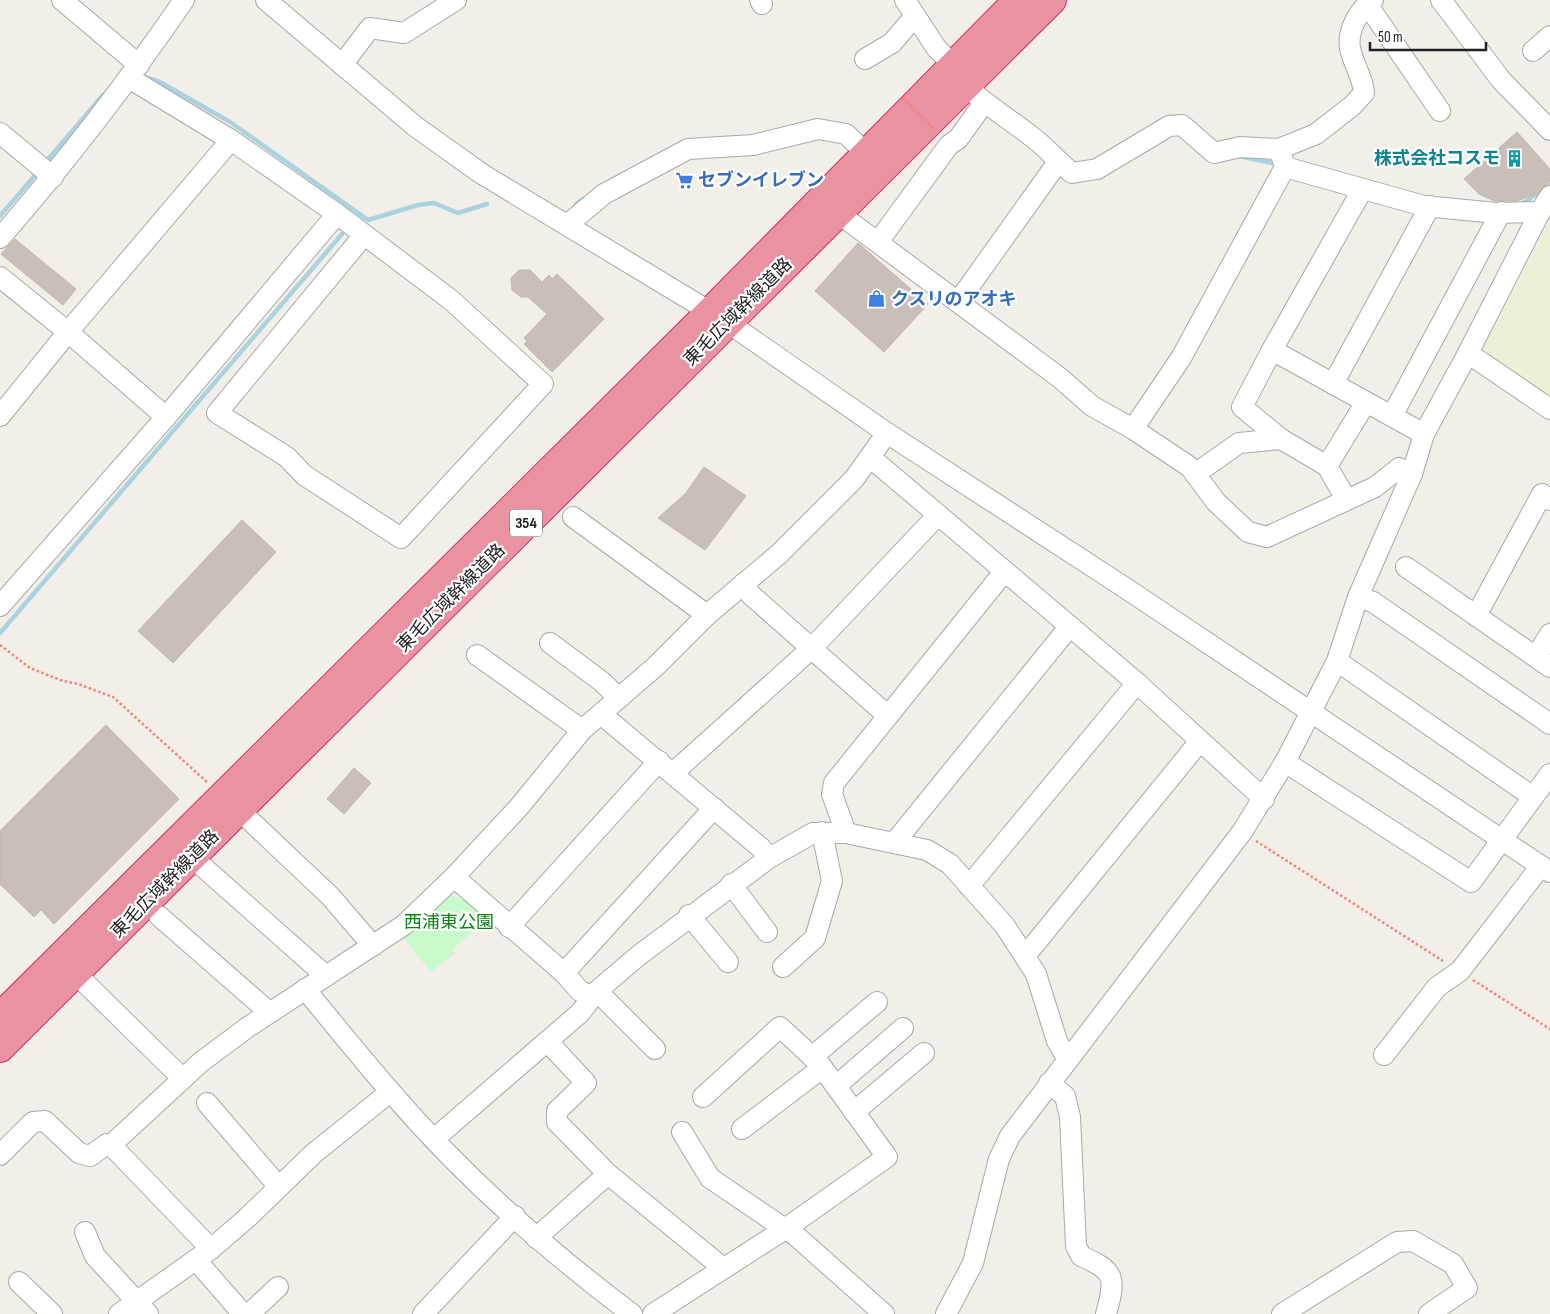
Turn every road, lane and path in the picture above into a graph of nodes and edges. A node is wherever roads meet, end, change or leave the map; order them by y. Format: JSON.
{"nodes":[{"id":1,"x":62,"y":0,"type":"edge"},
{"id":2,"x":184,"y":0,"type":"edge"},
{"id":3,"x":266,"y":0,"type":"edge"},
{"id":4,"x":456,"y":0,"type":"edge"},
{"id":5,"x":1018,"y":0,"type":"edge"},
{"id":6,"x":1052,"y":0,"type":"edge"},
{"id":7,"x":1441,"y":0,"type":"edge"},
{"id":8,"x":1364,"y":3,"type":"edge"},
{"id":9,"x":910,"y":8,"type":"edge"},
{"id":10,"x":1550,"y":36,"type":"edge"},
{"id":11,"x":1533,"y":51,"type":"dead end"},
{"id":12,"x":865,"y":59,"type":"dead end"},
{"id":13,"x":342,"y":65,"type":"junction"},
{"id":14,"x":134,"y":72,"type":"junction"},
{"id":15,"x":968,"y":85,"type":"junction"},
{"id":16,"x":903,"y":98,"type":"dead end"},
{"id":17,"x":1440,"y":111,"type":"dead end"},
{"id":18,"x":935,"y":130,"type":"dead end"},
{"id":19,"x":1550,"y":130,"type":"edge"},
{"id":20,"x":0,"y":133,"type":"edge"},
{"id":21,"x":231,"y":140,"type":"junction"},
{"id":22,"x":866,"y":153,"type":"junction"},
{"id":23,"x":1282,"y":158,"type":"junction"},
{"id":24,"x":1058,"y":162,"type":"junction"},
{"id":25,"x":53,"y":177,"type":"junction"},
{"id":26,"x":1362,"y":190,"type":"junction"},
{"id":27,"x":1545,"y":204,"type":"edge"},
{"id":28,"x":1430,"y":206,"type":"junction"},
{"id":29,"x":1501,"y":212,"type":"junction"},
{"id":30,"x":838,"y":213,"type":"junction"},
{"id":31,"x":337,"y":214,"type":"junction"},
{"id":32,"x":567,"y":225,"type":"junction"},
{"id":33,"x":364,"y":235,"type":"junction"},
{"id":34,"x":0,"y":238,"type":"edge"},
{"id":35,"x":878,"y":242,"type":"junction"},
{"id":36,"x":0,"y":277,"type":"edge"},
{"id":37,"x":958,"y":302,"type":"junction"},
{"id":38,"x":719,"y":317,"type":"junction"},
{"id":39,"x":68,"y":332,"type":"junction"},
{"id":40,"x":1272,"y":350,"type":"junction"},
{"id":41,"x":1467,"y":355,"type":"junction"},
{"id":42,"x":1333,"y":384,"type":"junction"},
{"id":43,"x":1366,"y":402,"type":"junction"},
{"id":44,"x":1550,"y":409,"type":"edge"},
{"id":45,"x":0,"y":416,"type":"edge"},
{"id":46,"x":166,"y":416,"type":"junction"},
{"id":47,"x":1392,"y":416,"type":"junction"},
{"id":48,"x":1133,"y":429,"type":"junction"},
{"id":49,"x":887,"y":433,"type":"junction"},
{"id":50,"x":1424,"y":434,"type":"junction"},
{"id":51,"x":1281,"y":439,"type":"junction"},
{"id":52,"x":871,"y":458,"type":"junction"},
{"id":53,"x":1327,"y":466,"type":"junction"},
{"id":54,"x":1195,"y":474,"type":"junction"},
{"id":55,"x":1412,"y":474,"type":"junction"},
{"id":56,"x":1346,"y":499,"type":"junction"},
{"id":57,"x":1550,"y":500,"type":"edge"},
{"id":58,"x":938,"y":515,"type":"junction"},
{"id":59,"x":573,"y":517,"type":"dead end"},
{"id":60,"x":1406,"y":567,"type":"dead end"},
{"id":61,"x":1004,"y":572,"type":"junction"},
{"id":62,"x":744,"y":583,"type":"junction"},
{"id":63,"x":1358,"y":597,"type":"junction"},
{"id":64,"x":0,"y":606,"type":"edge"},
{"id":65,"x":707,"y":615,"type":"junction"},
{"id":66,"x":1476,"y":616,"type":"junction"},
{"id":67,"x":1070,"y":626,"type":"junction"},
{"id":68,"x":1550,"y":634,"type":"edge"},
{"id":69,"x":550,"y":643,"type":"dead end"},
{"id":70,"x":0,"y":646,"type":"edge"},
{"id":71,"x":812,"y":648,"type":"junction"},
{"id":72,"x":477,"y":655,"type":"dead end"},
{"id":73,"x":1337,"y":661,"type":"junction"},
{"id":74,"x":1543,"y":662,"type":"edge"},
{"id":75,"x":1137,"y":683,"type":"junction"},
{"id":76,"x":619,"y":698,"type":"junction"},
{"id":77,"x":1310,"y":713,"type":"junction"},
{"id":78,"x":601,"y":714,"type":"junction"},
{"id":79,"x":888,"y":716,"type":"junction"},
{"id":80,"x":1550,"y":724,"type":"edge"},
{"id":81,"x":582,"y":730,"type":"junction"},
{"id":82,"x":1200,"y":741,"type":"junction"},
{"id":83,"x":1285,"y":762,"type":"junction"},
{"id":84,"x":666,"y":767,"type":"junction"},
{"id":85,"x":1550,"y":774,"type":"edge"},
{"id":86,"x":1533,"y":797,"type":"junction"},
{"id":87,"x":1264,"y":799,"type":"junction"},
{"id":88,"x":230,"y":803,"type":"junction"},
{"id":89,"x":714,"y":808,"type":"junction"},
{"id":90,"x":822,"y":832,"type":"junction"},
{"id":91,"x":1242,"y":832,"type":"junction"},
{"id":92,"x":846,"y":833,"type":"junction"},
{"id":93,"x":1502,"y":840,"type":"junction"},
{"id":94,"x":894,"y":843,"type":"junction"},
{"id":95,"x":768,"y":858,"type":"junction"},
{"id":96,"x":202,"y":866,"type":"dead end"},
{"id":97,"x":1545,"y":869,"type":"edge"},
{"id":98,"x":454,"y":877,"type":"junction"},
{"id":99,"x":731,"y":884,"type":"junction"},
{"id":100,"x":969,"y":886,"type":"junction"},
{"id":101,"x":690,"y":915,"type":"junction"},
{"id":102,"x":159,"y":916,"type":"dead end"},
{"id":103,"x":509,"y":927,"type":"junction"},
{"id":104,"x":767,"y":932,"type":"dead end"},
{"id":105,"x":374,"y":946,"type":"junction"},
{"id":106,"x":1025,"y":956,"type":"junction"},
{"id":107,"x":728,"y":962,"type":"dead end"},
{"id":108,"x":783,"y":967,"type":"dead end"},
{"id":109,"x":1460,"y":971,"type":"junction"},
{"id":110,"x":564,"y":972,"type":"junction"},
{"id":111,"x":75,"y":973,"type":"junction"},
{"id":112,"x":326,"y":976,"type":"junction"},
{"id":113,"x":305,"y":989,"type":"junction"},
{"id":114,"x":595,"y":994,"type":"junction"},
{"id":115,"x":877,"y":1002,"type":"dead end"},
{"id":116,"x":270,"y":1012,"type":"junction"},
{"id":117,"x":0,"y":1017,"type":"edge"},
{"id":118,"x":903,"y":1028,"type":"dead end"},
{"id":119,"x":1550,"y":1029,"type":"edge"},
{"id":120,"x":548,"y":1042,"type":"junction"},
{"id":121,"x":0,"y":1048,"type":"edge"},
{"id":122,"x":655,"y":1049,"type":"dead end"},
{"id":123,"x":924,"y":1053,"type":"dead end"},
{"id":124,"x":1384,"y":1055,"type":"dead end"},
{"id":125,"x":1068,"y":1060,"type":"junction"},
{"id":126,"x":817,"y":1062,"type":"junction"},
{"id":127,"x":182,"y":1078,"type":"junction"},
{"id":128,"x":1049,"y":1083,"type":"junction"},
{"id":129,"x":836,"y":1086,"type":"junction"},
{"id":130,"x":390,"y":1092,"type":"junction"},
{"id":131,"x":703,"y":1097,"type":"dead end"},
{"id":132,"x":207,"y":1103,"type":"dead end"},
{"id":133,"x":854,"y":1112,"type":"junction"},
{"id":134,"x":742,"y":1129,"type":"dead end"},
{"id":135,"x":682,"y":1132,"type":"dead end"},
{"id":136,"x":434,"y":1139,"type":"junction"},
{"id":137,"x":111,"y":1145,"type":"junction"},
{"id":138,"x":0,"y":1155,"type":"edge"},
{"id":139,"x":608,"y":1174,"type":"junction"},
{"id":140,"x":279,"y":1187,"type":"junction"},
{"id":141,"x":515,"y":1216,"type":"junction"},
{"id":142,"x":785,"y":1229,"type":"junction"},
{"id":143,"x":85,"y":1232,"type":"dead end"},
{"id":144,"x":536,"y":1238,"type":"junction"},
{"id":145,"x":204,"y":1254,"type":"junction"},
{"id":146,"x":723,"y":1268,"type":"junction"},
{"id":147,"x":19,"y":1282,"type":"dead end"},
{"id":148,"x":278,"y":1287,"type":"dead end"},
{"id":149,"x":142,"y":1307,"type":"edge"},
{"id":150,"x":52,"y":1314,"type":"edge"},
{"id":151,"x":118,"y":1314,"type":"edge"},
{"id":152,"x":243,"y":1314,"type":"edge"},
{"id":153,"x":249,"y":1314,"type":"edge"},
{"id":154,"x":423,"y":1314,"type":"edge"},
{"id":155,"x":632,"y":1314,"type":"edge"},
{"id":156,"x":653,"y":1314,"type":"edge"},
{"id":157,"x":884,"y":1314,"type":"edge"},
{"id":158,"x":946,"y":1314,"type":"edge"},
{"id":159,"x":1106,"y":1314,"type":"edge"},
{"id":160,"x":1282,"y":1314,"type":"edge"},
{"id":161,"x":1429,"y":1314,"type":"edge"}],
"edges":[{"from":1,"to":14,"type":"street"},
{"from":2,"to":14,"type":"street"},
{"from":3,"to":13,"type":"street"},
{"from":4,"to":13,"type":"street"},
{"from":5,"to":15,"type":"highway","name":"東毛広域幹線道路","number":"354"},
{"from":6,"to":15,"type":"highway","name":"東毛広域幹線道路","number":"354"},
{"from":7,"to":19,"type":"street"},
{"from":8,"to":17,"type":"street"},
{"from":8,"to":23,"type":"street"},
{"from":9,"to":12,"type":"street"},
{"from":9,"to":15,"type":"street"},
{"from":10,"to":11,"type":"street"},
{"from":13,"to":32,"type":"street"},
{"from":14,"to":21,"type":"street"},
{"from":14,"to":25,"type":"street"},
{"from":15,"to":22,"type":"highway","name":"東毛広域幹線道路","number":"354"},
{"from":15,"to":24,"type":"street"},
{"from":15,"to":30,"type":"highway","name":"東毛広域幹線道路","number":"354"},
{"from":15,"to":35,"type":"street"},
{"from":16,"to":18,"type":"path","bridge":true},
{"from":20,"to":25,"type":"street"},
{"from":21,"to":31,"type":"street"},
{"from":21,"to":39,"type":"street"},
{"from":22,"to":32,"type":"street"},
{"from":22,"to":38,"type":"highway","name":"東毛広域幹線道路","number":"354"},
{"from":23,"to":24,"type":"street"},
{"from":23,"to":26,"type":"street"},
{"from":23,"to":48,"type":"street"},
{"from":24,"to":37,"type":"street"},
{"from":25,"to":34,"type":"street"},
{"from":26,"to":28,"type":"street"},
{"from":26,"to":40,"type":"street"},
{"from":27,"to":29,"type":"street"},
{"from":27,"to":41,"type":"street"},
{"from":28,"to":29,"type":"street"},
{"from":28,"to":42,"type":"street"},
{"from":29,"to":47,"type":"street"},
{"from":30,"to":35,"type":"street"},
{"from":30,"to":38,"type":"highway","name":"東毛広域幹線道路","number":"354"},
{"from":31,"to":33,"type":"street"},
{"from":31,"to":46,"type":"street"},
{"from":32,"to":38,"type":"street"},
{"from":33,"to":33,"type":"street"},
{"from":35,"to":37,"type":"street"},
{"from":36,"to":39,"type":"street"},
{"from":37,"to":48,"type":"street"},
{"from":38,"to":49,"type":"street"},
{"from":38,"to":88,"type":"highway","name":"東毛広域幹線道路","number":"354"},
{"from":39,"to":45,"type":"street"},
{"from":39,"to":46,"type":"street"},
{"from":40,"to":42,"type":"street"},
{"from":40,"to":51,"type":"street"},
{"from":41,"to":44,"type":"street"},
{"from":41,"to":50,"type":"street"},
{"from":42,"to":43,"type":"street"},
{"from":43,"to":47,"type":"street"},
{"from":43,"to":53,"type":"street"},
{"from":46,"to":64,"type":"street"},
{"from":47,"to":50,"type":"street"},
{"from":48,"to":54,"type":"street"},
{"from":49,"to":52,"type":"street"},
{"from":49,"to":77,"type":"street"},
{"from":50,"to":55,"type":"street"},
{"from":51,"to":53,"type":"street"},
{"from":51,"to":54,"type":"street"},
{"from":52,"to":58,"type":"street"},
{"from":52,"to":62,"type":"street"},
{"from":53,"to":56,"type":"street"},
{"from":54,"to":56,"type":"street"},
{"from":55,"to":56,"type":"street"},
{"from":55,"to":63,"type":"street"},
{"from":57,"to":66,"type":"street"},
{"from":58,"to":61,"type":"street"},
{"from":58,"to":71,"type":"street"},
{"from":59,"to":65,"type":"street"},
{"from":60,"to":66,"type":"street"},
{"from":61,"to":67,"type":"street"},
{"from":61,"to":79,"type":"street"},
{"from":62,"to":65,"type":"street"},
{"from":62,"to":71,"type":"street"},
{"from":63,"to":73,"type":"street"},
{"from":63,"to":80,"type":"street"},
{"from":65,"to":76,"type":"street"},
{"from":66,"to":74,"type":"street"},
{"from":67,"to":75,"type":"street"},
{"from":67,"to":94,"type":"street"},
{"from":68,"to":74,"type":"street"},
{"from":69,"to":76,"type":"street"},
{"from":70,"to":88,"type":"path"},
{"from":71,"to":79,"type":"street"},
{"from":71,"to":84,"type":"street"},
{"from":72,"to":81,"type":"street"},
{"from":73,"to":77,"type":"street"},
{"from":73,"to":86,"type":"street"},
{"from":75,"to":82,"type":"street"},
{"from":75,"to":100,"type":"street"},
{"from":76,"to":78,"type":"street"},
{"from":77,"to":83,"type":"street"},
{"from":77,"to":93,"type":"street"},
{"from":78,"to":81,"type":"street"},
{"from":78,"to":84,"type":"street"},
{"from":79,"to":92,"type":"street"},
{"from":81,"to":98,"type":"street"},
{"from":82,"to":87,"type":"street"},
{"from":82,"to":106,"type":"street"},
{"from":83,"to":87,"type":"street"},
{"from":83,"to":93,"type":"street"},
{"from":84,"to":89,"type":"street"},
{"from":84,"to":103,"type":"street"},
{"from":85,"to":86,"type":"street"},
{"from":86,"to":93,"type":"street"},
{"from":87,"to":91,"type":"street"},
{"from":88,"to":105,"type":"street"},
{"from":88,"to":111,"type":"highway","name":"東毛広域幹線道路","number":"354"},
{"from":88,"to":117,"type":"highway","name":"東毛広域幹線道路","number":"354"},
{"from":89,"to":95,"type":"street"},
{"from":89,"to":110,"type":"street"},
{"from":90,"to":92,"type":"street"},
{"from":90,"to":95,"type":"street"},
{"from":90,"to":108,"type":"street"},
{"from":91,"to":109,"type":"path"},
{"from":91,"to":125,"type":"street"},
{"from":92,"to":94,"type":"street"},
{"from":93,"to":97,"type":"street"},
{"from":94,"to":100,"type":"street"},
{"from":95,"to":99,"type":"street"},
{"from":96,"to":112,"type":"street"},
{"from":97,"to":109,"type":"street"},
{"from":98,"to":103,"type":"street"},
{"from":98,"to":105,"type":"street"},
{"from":99,"to":101,"type":"street"},
{"from":99,"to":104,"type":"street"},
{"from":100,"to":106,"type":"street"},
{"from":101,"to":107,"type":"street"},
{"from":101,"to":114,"type":"street"},
{"from":102,"to":116,"type":"street"},
{"from":103,"to":110,"type":"street"},
{"from":105,"to":112,"type":"street"},
{"from":106,"to":125,"type":"street"},
{"from":109,"to":119,"type":"path"},
{"from":109,"to":124,"type":"street"},
{"from":110,"to":114,"type":"street"},
{"from":111,"to":121,"type":"highway","name":"東毛広域幹線道路","number":"354"},
{"from":111,"to":127,"type":"street"},
{"from":112,"to":113,"type":"street"},
{"from":113,"to":116,"type":"street"},
{"from":113,"to":130,"type":"street"},
{"from":114,"to":120,"type":"street"},
{"from":114,"to":122,"type":"street"},
{"from":115,"to":126,"type":"street"},
{"from":116,"to":127,"type":"street"},
{"from":118,"to":129,"type":"street"},
{"from":120,"to":136,"type":"street"},
{"from":120,"to":139,"type":"street"},
{"from":123,"to":133,"type":"street"},
{"from":125,"to":128,"type":"street"},
{"from":126,"to":129,"type":"street"},
{"from":126,"to":131,"type":"street"},
{"from":126,"to":134,"type":"street"},
{"from":127,"to":137,"type":"street"},
{"from":128,"to":158,"type":"street"},
{"from":128,"to":159,"type":"street"},
{"from":129,"to":133,"type":"street"},
{"from":130,"to":136,"type":"street"},
{"from":130,"to":140,"type":"street"},
{"from":132,"to":140,"type":"street"},
{"from":133,"to":142,"type":"street"},
{"from":135,"to":142,"type":"street"},
{"from":136,"to":141,"type":"street"},
{"from":137,"to":138,"type":"street"},
{"from":137,"to":145,"type":"street"},
{"from":139,"to":144,"type":"street"},
{"from":139,"to":146,"type":"street"},
{"from":140,"to":145,"type":"street"},
{"from":141,"to":144,"type":"street"},
{"from":141,"to":154,"type":"street"},
{"from":142,"to":146,"type":"street"},
{"from":142,"to":157,"type":"street"},
{"from":143,"to":149,"type":"street"},
{"from":144,"to":155,"type":"street"},
{"from":145,"to":149,"type":"street"},
{"from":145,"to":152,"type":"street"},
{"from":146,"to":156,"type":"street"},
{"from":147,"to":150,"type":"street"},
{"from":148,"to":153,"type":"street"},
{"from":149,"to":151,"type":"street"},
{"from":160,"to":161,"type":"street"}]}
